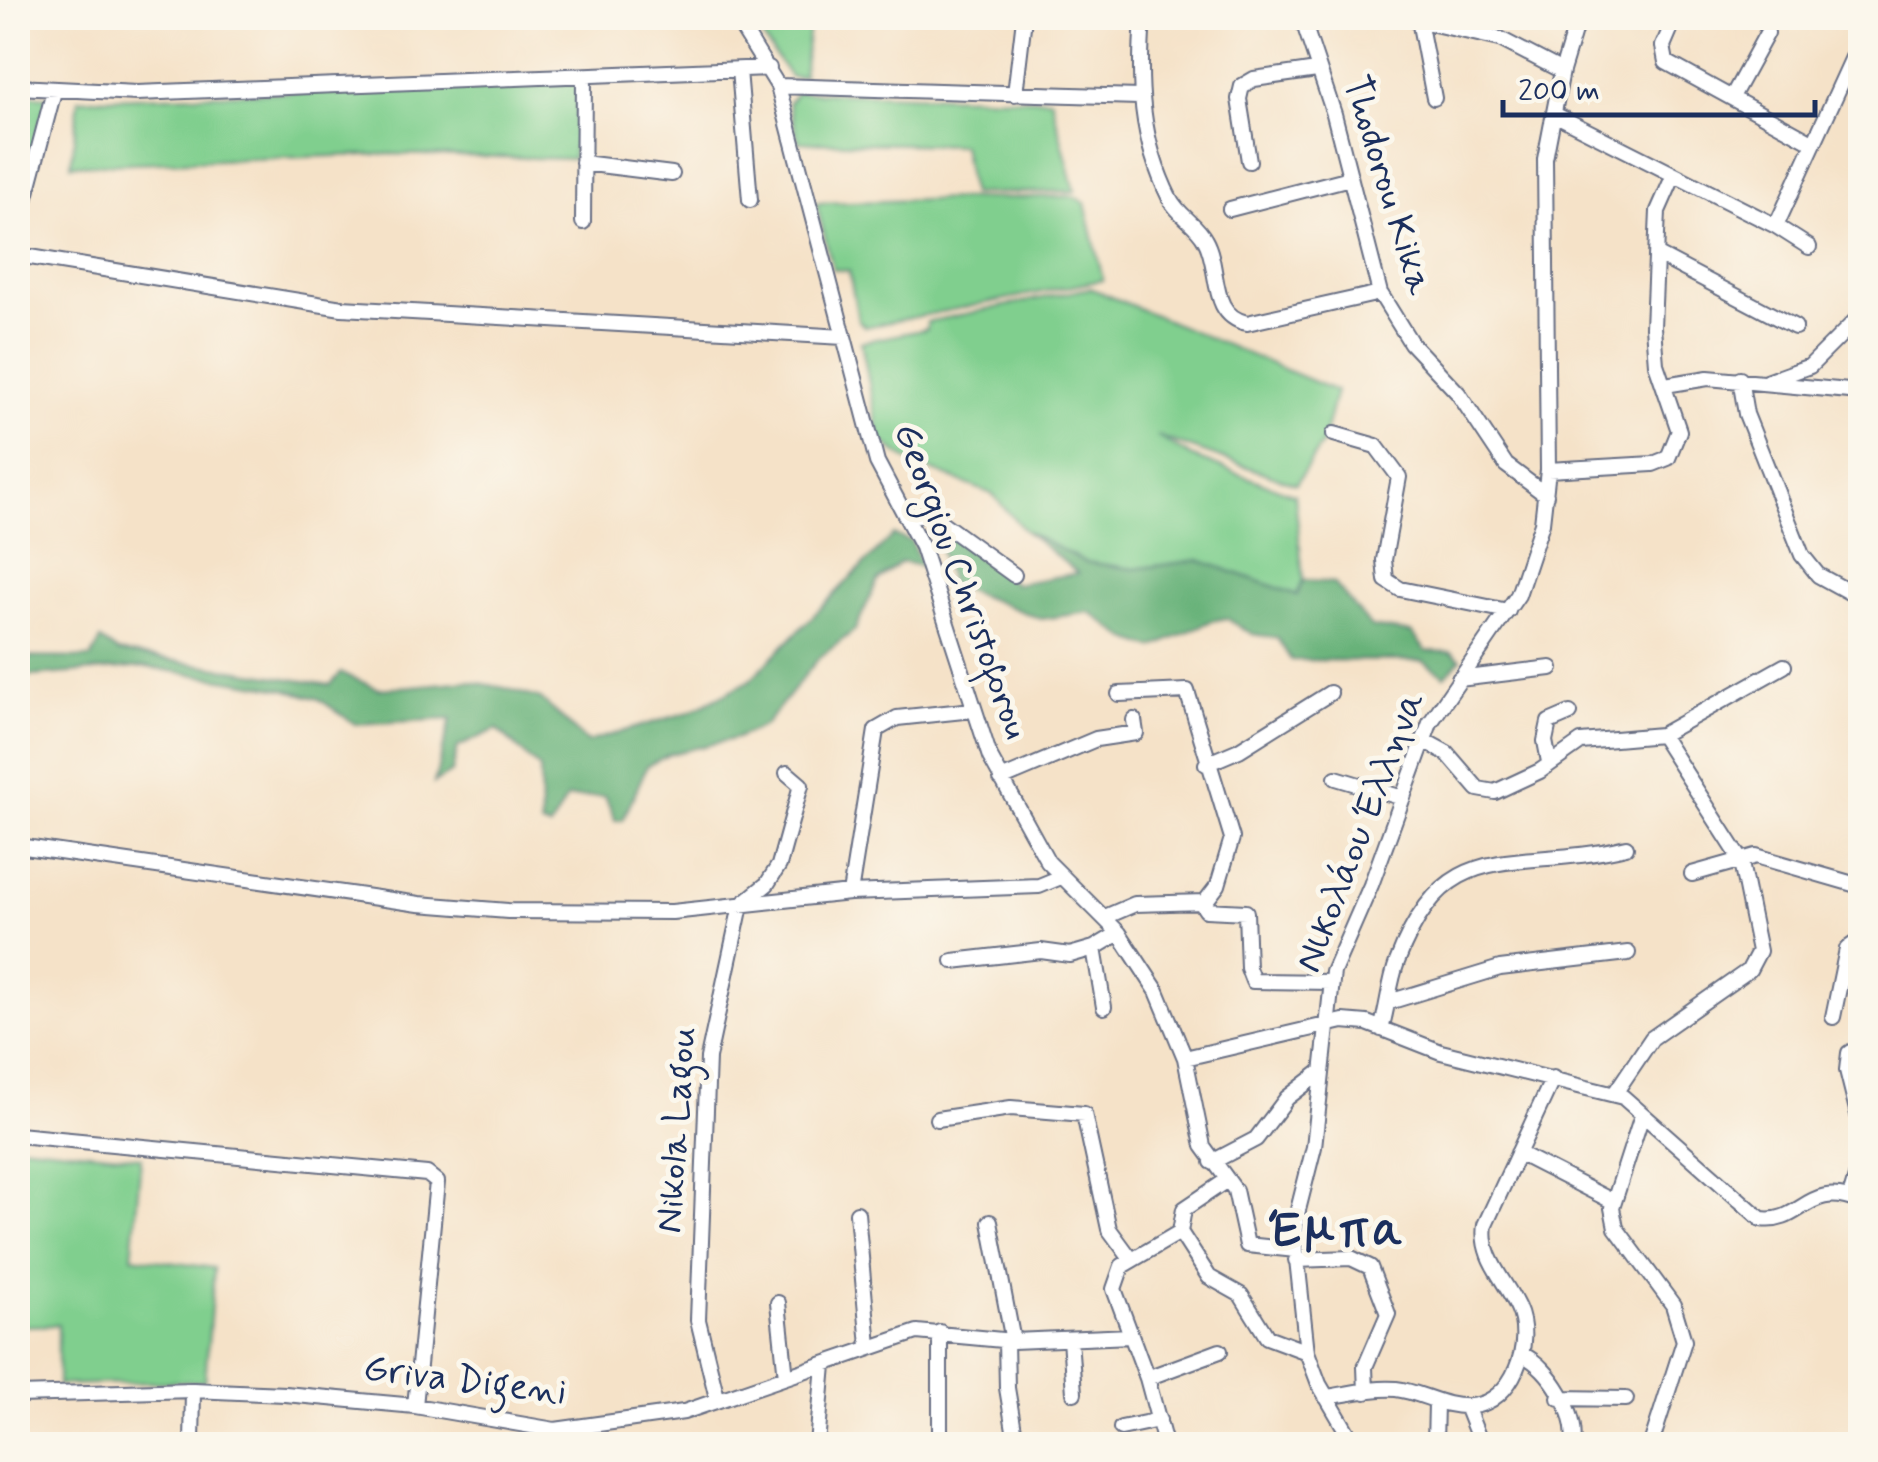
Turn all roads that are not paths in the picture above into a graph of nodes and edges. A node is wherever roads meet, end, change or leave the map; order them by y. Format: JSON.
{"nodes":[{"id":1,"x":736,"y":18,"type":"edge"},
{"id":2,"x":1024,"y":18,"type":"edge"},
{"id":3,"x":1144,"y":18,"type":"edge"},
{"id":4,"x":1334,"y":18,"type":"edge"},
{"id":5,"x":1578,"y":18,"type":"edge"},
{"id":6,"x":1675,"y":18,"type":"edge"},
{"id":7,"x":1413,"y":19,"type":"edge"},
{"id":8,"x":1303,"y":22,"type":"edge"},
{"id":9,"x":1767,"y":33,"type":"dead end"},
{"id":10,"x":1860,"y":42,"type":"edge"},
{"id":11,"x":769,"y":68,"type":"junction"},
{"id":12,"x":739,"y":70,"type":"junction"},
{"id":13,"x":1317,"y":70,"type":"junction"},
{"id":14,"x":1562,"y":71,"type":"junction"},
{"id":15,"x":584,"y":76,"type":"junction"},
{"id":16,"x":778,"y":86,"type":"junction"},
{"id":17,"x":18,"y":87,"type":"edge"},
{"id":18,"x":54,"y":91,"type":"junction"},
{"id":19,"x":1015,"y":94,"type":"junction"},
{"id":20,"x":1139,"y":97,"type":"junction"},
{"id":21,"x":1732,"y":97,"type":"junction"},
{"id":22,"x":1434,"y":98,"type":"dead end"},
{"id":23,"x":1554,"y":114,"type":"junction"},
{"id":24,"x":1814,"y":143,"type":"junction"},
{"id":25,"x":1249,"y":161,"type":"dead end"},
{"id":26,"x":582,"y":163,"type":"junction"},
{"id":27,"x":672,"y":174,"type":"dead end"},
{"id":28,"x":1673,"y":177,"type":"junction"},
{"id":29,"x":1350,"y":178,"type":"junction"},
{"id":30,"x":750,"y":200,"type":"dead end"},
{"id":31,"x":1230,"y":209,"type":"dead end"},
{"id":32,"x":582,"y":222,"type":"dead end"},
{"id":33,"x":1776,"y":226,"type":"junction"},
{"id":34,"x":18,"y":227,"type":"edge"},
{"id":35,"x":1809,"y":247,"type":"dead end"},
{"id":36,"x":18,"y":255,"type":"edge"},
{"id":37,"x":1658,"y":256,"type":"junction"},
{"id":38,"x":1380,"y":293,"type":"junction"},
{"id":39,"x":1855,"y":320,"type":"dead end"},
{"id":40,"x":1795,"y":327,"type":"dead end"},
{"id":41,"x":844,"y":336,"type":"junction"},
{"id":42,"x":1810,"y":366,"type":"junction"},
{"id":43,"x":1740,"y":380,"type":"junction"},
{"id":44,"x":1766,"y":382,"type":"junction"},
{"id":45,"x":1664,"y":385,"type":"junction"},
{"id":46,"x":1810,"y":387,"type":"junction"},
{"id":47,"x":1860,"y":392,"type":"edge"},
{"id":48,"x":1334,"y":434,"type":"dead end"},
{"id":49,"x":1548,"y":470,"type":"junction"},
{"id":50,"x":1546,"y":494,"type":"junction"},
{"id":51,"x":906,"y":515,"type":"junction"},
{"id":52,"x":1014,"y":575,"type":"dead end"},
{"id":53,"x":1860,"y":598,"type":"edge"},
{"id":54,"x":1508,"y":610,"type":"junction"},
{"id":55,"x":1784,"y":666,"type":"dead end"},
{"id":56,"x":1551,"y":668,"type":"dead end"},
{"id":57,"x":1459,"y":679,"type":"junction"},
{"id":58,"x":1330,"y":693,"type":"dead end"},
{"id":59,"x":1120,"y":694,"type":"dead end"},
{"id":60,"x":973,"y":710,"type":"junction"},
{"id":61,"x":1570,"y":713,"type":"dead end"},
{"id":62,"x":1134,"y":720,"type":"dead end"},
{"id":63,"x":1661,"y":735,"type":"junction"},
{"id":64,"x":1423,"y":740,"type":"junction"},
{"id":65,"x":1549,"y":762,"type":"junction"},
{"id":66,"x":1206,"y":764,"type":"junction"},
{"id":67,"x":787,"y":772,"type":"dead end"},
{"id":68,"x":1336,"y":778,"type":"dead end"},
{"id":69,"x":1001,"y":779,"type":"junction"},
{"id":70,"x":1403,"y":798,"type":"junction"},
{"id":71,"x":18,"y":846,"type":"edge"},
{"id":72,"x":1626,"y":847,"type":"dead end"},
{"id":73,"x":1740,"y":858,"type":"junction"},
{"id":74,"x":1692,"y":874,"type":"dead end"},
{"id":75,"x":1062,"y":876,"type":"junction"},
{"id":76,"x":1860,"y":886,"type":"edge"},
{"id":77,"x":850,"y":893,"type":"junction"},
{"id":78,"x":1202,"y":904,"type":"junction"},
{"id":79,"x":741,"y":905,"type":"junction"},
{"id":80,"x":1105,"y":917,"type":"junction"},
{"id":81,"x":1119,"y":933,"type":"junction"},
{"id":82,"x":1860,"y":940,"type":"edge"},
{"id":83,"x":1094,"y":948,"type":"junction"},
{"id":84,"x":1628,"y":954,"type":"dead end"},
{"id":85,"x":953,"y":961,"type":"dead end"},
{"id":86,"x":1332,"y":982,"type":"junction"},
{"id":87,"x":1389,"y":1002,"type":"junction"},
{"id":88,"x":1104,"y":1007,"type":"dead end"},
{"id":89,"x":1833,"y":1017,"type":"dead end"},
{"id":90,"x":1328,"y":1024,"type":"junction"},
{"id":91,"x":1381,"y":1029,"type":"junction"},
{"id":92,"x":1860,"y":1046,"type":"edge"},
{"id":93,"x":1185,"y":1058,"type":"junction"},
{"id":94,"x":1322,"y":1071,"type":"junction"},
{"id":95,"x":1554,"y":1078,"type":"junction"},
{"id":96,"x":1615,"y":1093,"type":"junction"},
{"id":97,"x":1642,"y":1114,"type":"junction"},
{"id":98,"x":937,"y":1119,"type":"dead end"},
{"id":99,"x":1860,"y":1122,"type":"edge"},
{"id":100,"x":18,"y":1135,"type":"edge"},
{"id":101,"x":1518,"y":1153,"type":"junction"},
{"id":102,"x":1212,"y":1162,"type":"junction"},
{"id":103,"x":1860,"y":1164,"type":"edge"},
{"id":104,"x":1227,"y":1180,"type":"junction"},
{"id":105,"x":1855,"y":1200,"type":"edge"},
{"id":106,"x":1612,"y":1201,"type":"junction"},
{"id":107,"x":857,"y":1213,"type":"dead end"},
{"id":108,"x":990,"y":1222,"type":"dead end"},
{"id":109,"x":1180,"y":1232,"type":"junction"},
{"id":110,"x":1296,"y":1255,"type":"junction"},
{"id":111,"x":1131,"y":1260,"type":"junction"},
{"id":112,"x":778,"y":1303,"type":"dead end"},
{"id":113,"x":940,"y":1332,"type":"junction"},
{"id":114,"x":1130,"y":1336,"type":"junction"},
{"id":115,"x":1070,"y":1339,"type":"junction"},
{"id":116,"x":1010,"y":1341,"type":"junction"},
{"id":117,"x":869,"y":1346,"type":"junction"},
{"id":118,"x":1220,"y":1351,"type":"dead end"},
{"id":119,"x":1307,"y":1352,"type":"junction"},
{"id":120,"x":1523,"y":1355,"type":"junction"},
{"id":121,"x":824,"y":1364,"type":"junction"},
{"id":122,"x":786,"y":1377,"type":"junction"},
{"id":123,"x":1147,"y":1378,"type":"junction"},
{"id":124,"x":193,"y":1390,"type":"junction"},
{"id":125,"x":1366,"y":1392,"type":"junction"},
{"id":126,"x":1074,"y":1393,"type":"dead end"},
{"id":127,"x":18,"y":1396,"type":"edge"},
{"id":128,"x":1326,"y":1397,"type":"junction"},
{"id":129,"x":717,"y":1398,"type":"junction"},
{"id":130,"x":1560,"y":1398,"type":"junction"},
{"id":131,"x":1626,"y":1399,"type":"dead end"},
{"id":132,"x":1436,"y":1403,"type":"junction"},
{"id":133,"x":415,"y":1406,"type":"junction"},
{"id":134,"x":1466,"y":1406,"type":"junction"},
{"id":135,"x":1159,"y":1420,"type":"junction"},
{"id":136,"x":544,"y":1425,"type":"junction"},
{"id":137,"x":1121,"y":1428,"type":"dead end"},
{"id":138,"x":1015,"y":1436,"type":"dead end"},
{"id":139,"x":192,"y":1444,"type":"edge"},
{"id":140,"x":543,"y":1444,"type":"edge"},
{"id":141,"x":818,"y":1444,"type":"edge"},
{"id":142,"x":940,"y":1444,"type":"edge"},
{"id":143,"x":1165,"y":1444,"type":"edge"},
{"id":144,"x":1354,"y":1444,"type":"edge"},
{"id":145,"x":1434,"y":1444,"type":"edge"},
{"id":146,"x":1480,"y":1444,"type":"edge"},
{"id":147,"x":1573,"y":1444,"type":"edge"},
{"id":148,"x":1650,"y":1444,"type":"edge"}],
"edges":[{"from":1,"to":11,"type":"street","name":"Georgiou Christoforou"},
{"from":2,"to":19,"type":"street"},
{"from":3,"to":20,"type":"street"},
{"from":4,"to":8,"type":"street"},
{"from":5,"to":14,"type":"street","name":"Νικολάου Έλληνα"},
{"from":6,"to":21,"type":"street"},
{"from":7,"to":14,"type":"street"},
{"from":7,"to":22,"type":"street"},
{"from":8,"to":13,"type":"street","name":"Thodorou Kika"},
{"from":9,"to":21,"type":"street"},
{"from":10,"to":24,"type":"street"},
{"from":11,"to":12,"type":"street"},
{"from":11,"to":16,"type":"street","name":"Georgiou Christoforou"},
{"from":12,"to":15,"type":"street"},
{"from":12,"to":30,"type":"street"},
{"from":13,"to":25,"type":"street"},
{"from":13,"to":29,"type":"street","name":"Thodorou Kika"},
{"from":14,"to":23,"type":"street","name":"Νικολάου Έλληνα"},
{"from":15,"to":18,"type":"street"},
{"from":15,"to":26,"type":"street"},
{"from":16,"to":19,"type":"street"},
{"from":16,"to":41,"type":"street","name":"Georgiou Christoforou"},
{"from":17,"to":18,"type":"street"},
{"from":18,"to":34,"type":"street"},
{"from":19,"to":20,"type":"street"},
{"from":20,"to":38,"type":"street"},
{"from":21,"to":24,"type":"street"},
{"from":23,"to":28,"type":"street"},
{"from":23,"to":49,"type":"street","name":"Νικολάου Έλληνα"},
{"from":24,"to":33,"type":"street"},
{"from":26,"to":27,"type":"street"},
{"from":26,"to":32,"type":"street"},
{"from":28,"to":33,"type":"street"},
{"from":28,"to":37,"type":"street"},
{"from":29,"to":31,"type":"street"},
{"from":29,"to":38,"type":"street","name":"Thodorou Kika"},
{"from":33,"to":35,"type":"street"},
{"from":36,"to":41,"type":"street"},
{"from":37,"to":40,"type":"street"},
{"from":37,"to":45,"type":"street"},
{"from":38,"to":50,"type":"street","name":"Thodorou Kika"},
{"from":39,"to":42,"type":"street"},
{"from":41,"to":51,"type":"street","name":"Georgiou Christoforou"},
{"from":42,"to":44,"type":"street"},
{"from":42,"to":46,"type":"street"},
{"from":43,"to":44,"type":"street"},
{"from":43,"to":45,"type":"street"},
{"from":43,"to":53,"type":"street"},
{"from":44,"to":46,"type":"street"},
{"from":45,"to":49,"type":"street"},
{"from":46,"to":47,"type":"street"},
{"from":48,"to":54,"type":"street"},
{"from":49,"to":50,"type":"street","name":"Νικολάου Έλληνα"},
{"from":50,"to":54,"type":"street","name":"Νικολάου Έλληνα"},
{"from":51,"to":52,"type":"street"},
{"from":51,"to":60,"type":"street","name":"Georgiou Christoforou"},
{"from":54,"to":57,"type":"street","name":"Νικολάου Έλληνα"},
{"from":55,"to":63,"type":"street"},
{"from":56,"to":57,"type":"street"},
{"from":57,"to":64,"type":"street","name":"Νικολάου Έλληνα"},
{"from":58,"to":66,"type":"street"},
{"from":59,"to":66,"type":"street"},
{"from":60,"to":69,"type":"street","name":"Georgiou Christoforou"},
{"from":60,"to":77,"type":"street"},
{"from":61,"to":65,"type":"street"},
{"from":62,"to":69,"type":"street"},
{"from":63,"to":65,"type":"street"},
{"from":63,"to":73,"type":"street"},
{"from":64,"to":65,"type":"street"},
{"from":64,"to":70,"type":"street","name":"Νικολάου Έλληνα"},
{"from":66,"to":78,"type":"street"},
{"from":67,"to":79,"type":"street"},
{"from":68,"to":70,"type":"street"},
{"from":69,"to":75,"type":"street","name":"Georgiou Christoforou"},
{"from":70,"to":86,"type":"street","name":"Νικολάου Έλληνα"},
{"from":71,"to":79,"type":"street"},
{"from":72,"to":87,"type":"street"},
{"from":73,"to":74,"type":"street"},
{"from":73,"to":76,"type":"street"},
{"from":73,"to":96,"type":"street"},
{"from":75,"to":77,"type":"street"},
{"from":75,"to":80,"type":"street","name":"Georgiou Christoforou"},
{"from":77,"to":79,"type":"street"},
{"from":78,"to":80,"type":"street"},
{"from":78,"to":86,"type":"street"},
{"from":79,"to":129,"type":"street","name":"Nikola Lagou"},
{"from":80,"to":81,"type":"street","name":"Georgiou Christoforou"},
{"from":81,"to":83,"type":"street"},
{"from":81,"to":93,"type":"street","name":"Georgiou Christoforou"},
{"from":82,"to":89,"type":"street"},
{"from":83,"to":85,"type":"street"},
{"from":83,"to":88,"type":"street"},
{"from":84,"to":87,"type":"street"},
{"from":86,"to":90,"type":"street","name":"Νικολάου Έλληνα"},
{"from":87,"to":91,"type":"street"},
{"from":90,"to":91,"type":"street"},
{"from":90,"to":93,"type":"street"},
{"from":90,"to":94,"type":"street","name":"Νικολάου Έλληνα"},
{"from":91,"to":95,"type":"street"},
{"from":92,"to":99,"type":"street"},
{"from":93,"to":102,"type":"street","name":"Georgiou Christoforou"},
{"from":94,"to":102,"type":"street"},
{"from":94,"to":110,"type":"street","name":"Νικολάου Έλληνα"},
{"from":95,"to":96,"type":"street"},
{"from":95,"to":101,"type":"street"},
{"from":96,"to":97,"type":"street"},
{"from":97,"to":105,"type":"street"},
{"from":97,"to":106,"type":"street"},
{"from":98,"to":111,"type":"street"},
{"from":100,"to":133,"type":"street"},
{"from":101,"to":106,"type":"street"},
{"from":101,"to":120,"type":"street"},
{"from":102,"to":104,"type":"street","name":"Georgiou Christoforou"},
{"from":103,"to":105,"type":"street"},
{"from":104,"to":109,"type":"street"},
{"from":104,"to":110,"type":"street","name":"Georgiou Christoforou"},
{"from":106,"to":148,"type":"street"},
{"from":107,"to":117,"type":"street"},
{"from":108,"to":116,"type":"street"},
{"from":109,"to":111,"type":"street"},
{"from":109,"to":119,"type":"street"},
{"from":110,"to":119,"type":"street","name":"Νικολάου Έλληνα"},
{"from":110,"to":125,"type":"street"},
{"from":111,"to":114,"type":"street"},
{"from":112,"to":122,"type":"street"},
{"from":113,"to":116,"type":"street","name":"Griva Digeni"},
{"from":113,"to":117,"type":"street","name":"Griva Digeni"},
{"from":113,"to":142,"type":"street"},
{"from":114,"to":115,"type":"street","name":"Griva Digeni"},
{"from":114,"to":123,"type":"street"},
{"from":115,"to":116,"type":"street","name":"Griva Digeni"},
{"from":115,"to":126,"type":"street"},
{"from":116,"to":138,"type":"street"},
{"from":117,"to":121,"type":"street","name":"Griva Digeni"},
{"from":118,"to":123,"type":"street"},
{"from":119,"to":128,"type":"street","name":"Νικολάου Έλληνα"},
{"from":120,"to":130,"type":"street"},
{"from":120,"to":134,"type":"street"},
{"from":121,"to":122,"type":"street","name":"Griva Digeni"},
{"from":121,"to":141,"type":"street"},
{"from":122,"to":129,"type":"street","name":"Griva Digeni"},
{"from":123,"to":135,"type":"street"},
{"from":124,"to":127,"type":"street","name":"Griva Digeni"},
{"from":124,"to":133,"type":"street","name":"Griva Digeni"},
{"from":124,"to":139,"type":"street"},
{"from":125,"to":128,"type":"street"},
{"from":125,"to":132,"type":"street"},
{"from":128,"to":144,"type":"street","name":"Νικολάου Έλληνα"},
{"from":129,"to":136,"type":"street","name":"Griva Digeni"},
{"from":130,"to":131,"type":"street"},
{"from":130,"to":147,"type":"street"},
{"from":132,"to":134,"type":"street"},
{"from":132,"to":145,"type":"street"},
{"from":133,"to":136,"type":"street","name":"Griva Digeni"},
{"from":134,"to":146,"type":"street"},
{"from":135,"to":137,"type":"street"},
{"from":135,"to":143,"type":"street"},
{"from":136,"to":140,"type":"street"}]}
